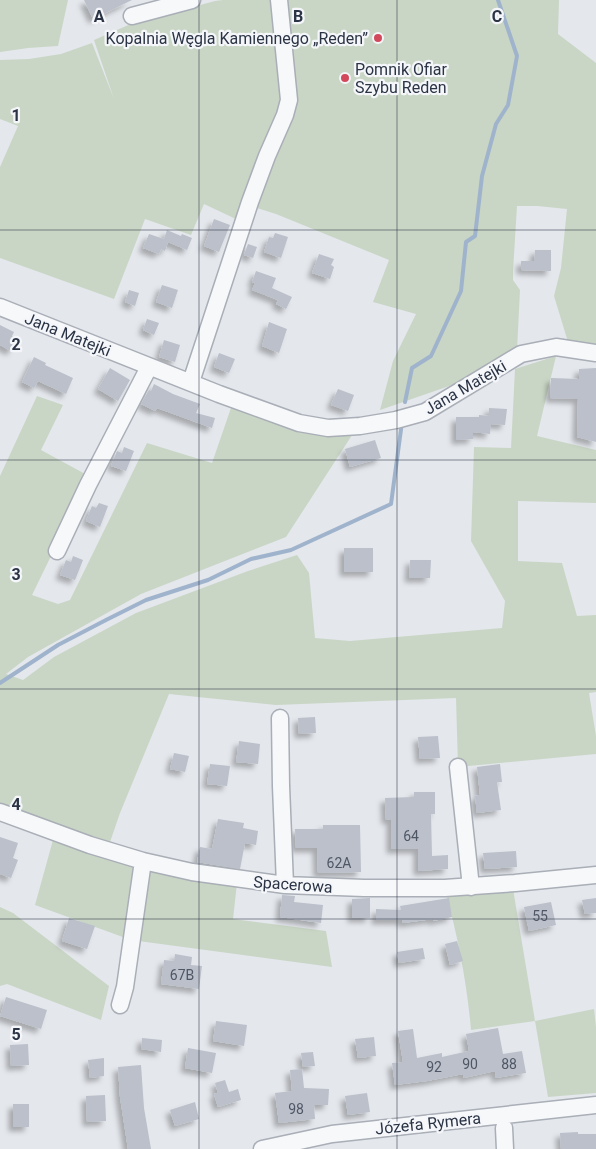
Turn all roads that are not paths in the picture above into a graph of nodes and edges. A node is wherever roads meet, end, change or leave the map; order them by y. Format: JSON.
{"nodes":[{"id":1,"x":192,"y":0,"type":"edge"},
{"id":2,"x":279,"y":0,"type":"edge"},
{"id":3,"x":132,"y":16,"type":"dead end"},
{"id":4,"x":0,"y":306,"type":"edge"},
{"id":5,"x":596,"y":354,"type":"edge"},
{"id":6,"x":150,"y":367,"type":"junction"},
{"id":7,"x":191,"y":382,"type":"junction"},
{"id":8,"x":57,"y":551,"type":"dead end"},
{"id":9,"x":280,"y":718,"type":"dead end"},
{"id":10,"x":458,"y":767,"type":"dead end"},
{"id":11,"x":0,"y":812,"type":"edge"},
{"id":12,"x":143,"y":861,"type":"junction"},
{"id":13,"x":596,"y":875,"type":"edge"},
{"id":14,"x":285,"y":885,"type":"junction"},
{"id":15,"x":471,"y":887,"type":"junction"},
{"id":16,"x":120,"y":1005,"type":"dead end"},
{"id":17,"x":596,"y":1104,"type":"edge"},
{"id":18,"x":504,"y":1128,"type":"dead end"},
{"id":19,"x":292,"y":1146,"type":"edge"},
{"id":20,"x":262,"y":1149,"type":"edge"},
{"id":21,"x":505,"y":1149,"type":"edge"}],
"edges":[{"from":1,"to":3,"type":"street"},
{"from":2,"to":7,"type":"street"},
{"from":4,"to":6,"type":"street","name":"Jana Matejki"},
{"from":5,"to":7,"type":"street","name":"Jana Matejki"},
{"from":6,"to":7,"type":"street","name":"Jana Matejki"},
{"from":6,"to":8,"type":"street"},
{"from":9,"to":14,"type":"street"},
{"from":10,"to":15,"type":"street"},
{"from":11,"to":12,"type":"street","name":"Spacerowa"},
{"from":12,"to":14,"type":"street","name":"Spacerowa"},
{"from":12,"to":16,"type":"street"},
{"from":13,"to":15,"type":"street","name":"Spacerowa"},
{"from":14,"to":15,"type":"street","name":"Spacerowa"},
{"from":17,"to":19,"type":"street","name":"Józefa Rymera"},
{"from":18,"to":21,"type":"street"},
{"from":19,"to":20,"type":"street","name":"Józefa Rymera"}]}
